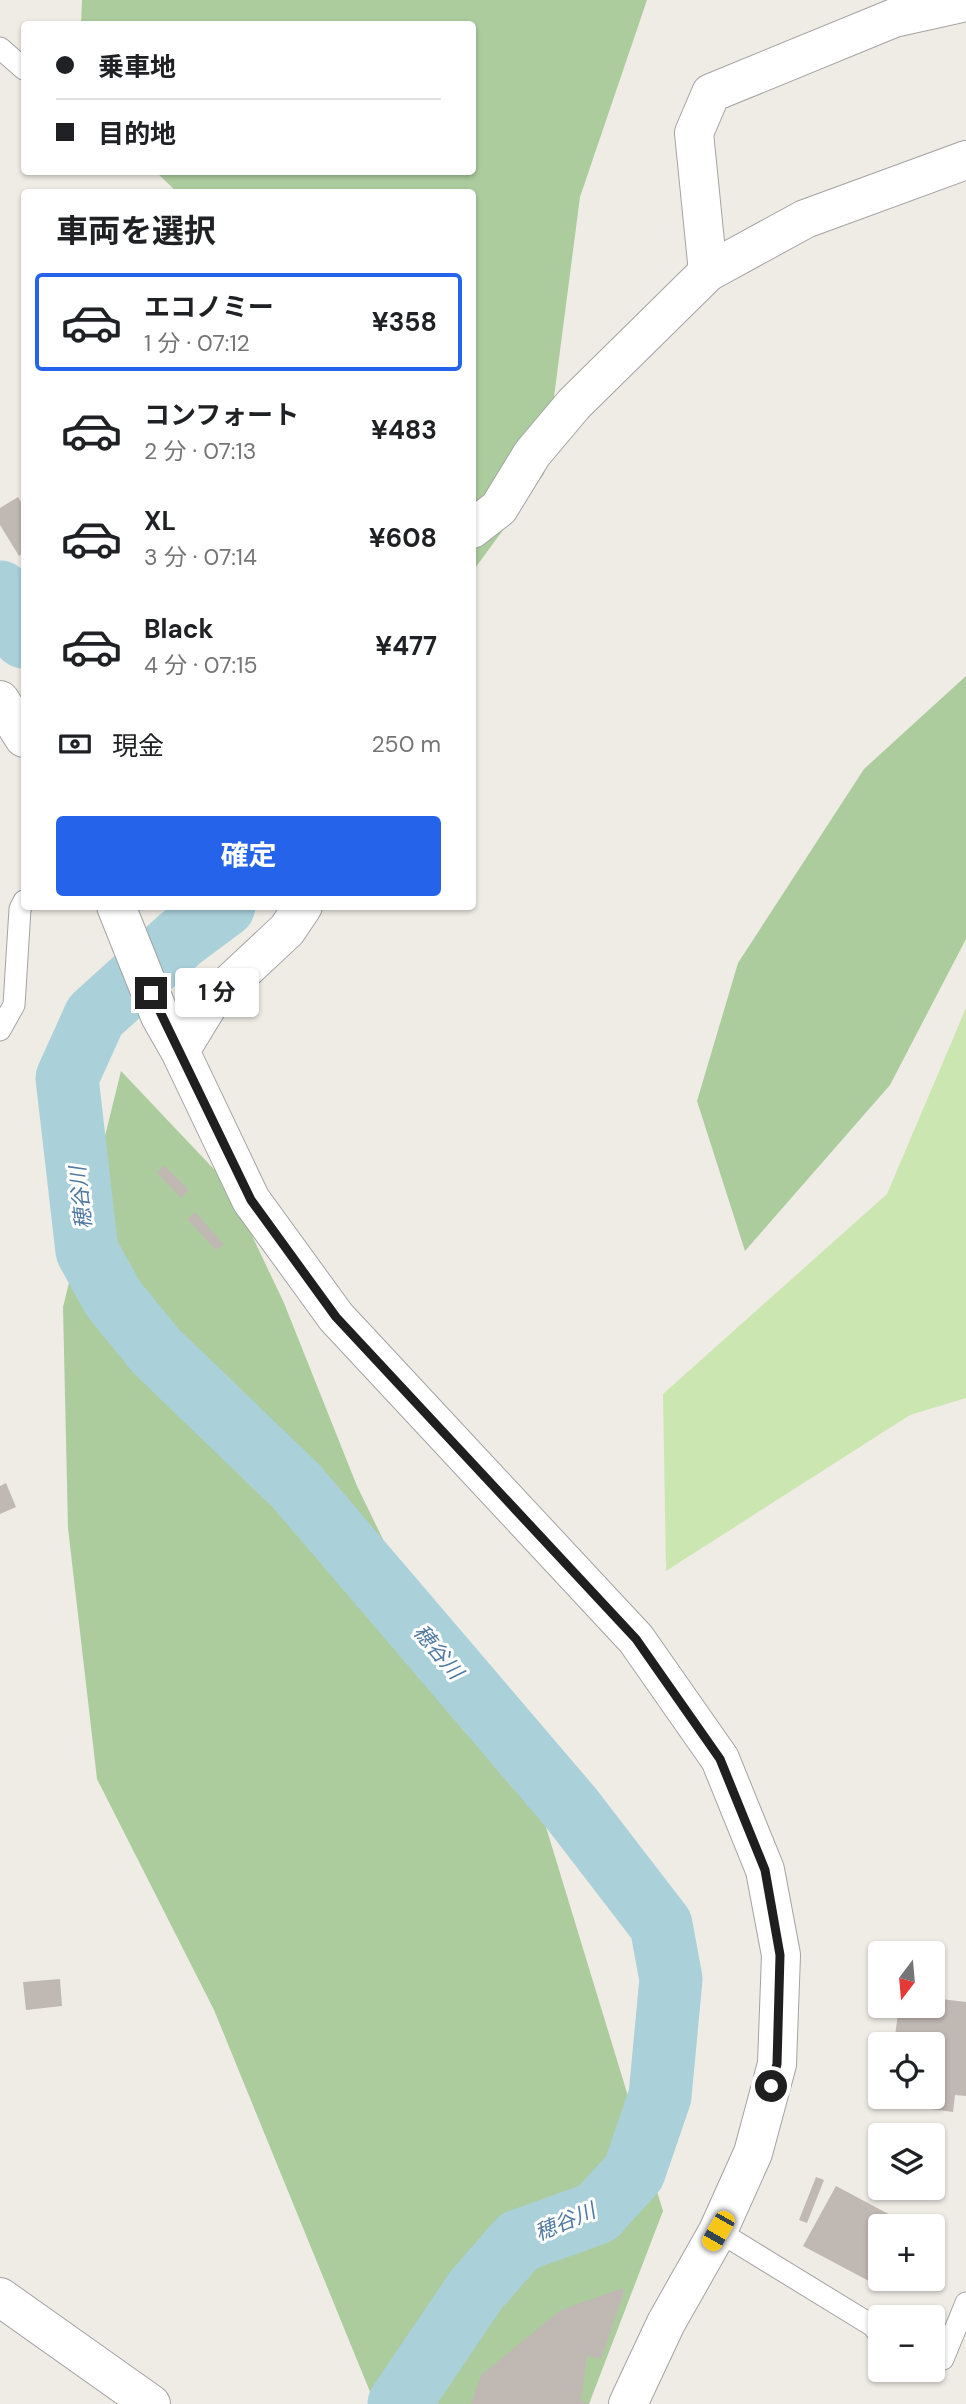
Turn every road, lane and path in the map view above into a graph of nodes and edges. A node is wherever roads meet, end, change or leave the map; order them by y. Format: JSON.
{"nodes":[{"id":1,"x":966,"y":2,"type":"edge"},
{"id":2,"x":0,"y":48,"type":"edge"},
{"id":3,"x":21,"y":66,"type":"edge"},
{"id":4,"x":966,"y":160,"type":"edge"},
{"id":5,"x":708,"y":272,"type":"junction"},
{"id":6,"x":476,"y":526,"type":"edge"},
{"id":7,"x":0,"y":700,"type":"edge"},
{"id":8,"x":21,"y":733,"type":"edge"},
{"id":9,"x":21,"y":907,"type":"edge"},
{"id":10,"x":300,"y":910,"type":"edge"},
{"id":11,"x":121,"y":917,"type":"edge"},
{"id":12,"x":0,"y":1030,"type":"edge"},
{"id":13,"x":180,"y":1051,"type":"junction"},
{"id":14,"x":718,"y":2231,"type":"junction"},
{"id":15,"x":0,"y":2297,"type":"edge"},
{"id":16,"x":966,"y":2303,"type":"edge"},
{"id":17,"x":868,"y":2323,"type":"edge"},
{"id":18,"x":945,"y":2354,"type":"edge"},
{"id":19,"x":151,"y":2404,"type":"edge"},
{"id":20,"x":628,"y":2404,"type":"edge"}],
"edges":[{"from":1,"to":5,"type":"street"},
{"from":2,"to":3,"type":"lane"},
{"from":4,"to":5,"type":"street"},
{"from":5,"to":6,"type":"street"},
{"from":7,"to":8,"type":"street"},
{"from":9,"to":12,"type":"lane"},
{"from":10,"to":13,"type":"street"},
{"from":11,"to":13,"type":"street"},
{"from":13,"to":14,"type":"street"},
{"from":14,"to":17,"type":"lane"},
{"from":14,"to":20,"type":"street"},
{"from":15,"to":19,"type":"street"},
{"from":16,"to":18,"type":"lane"}]}
